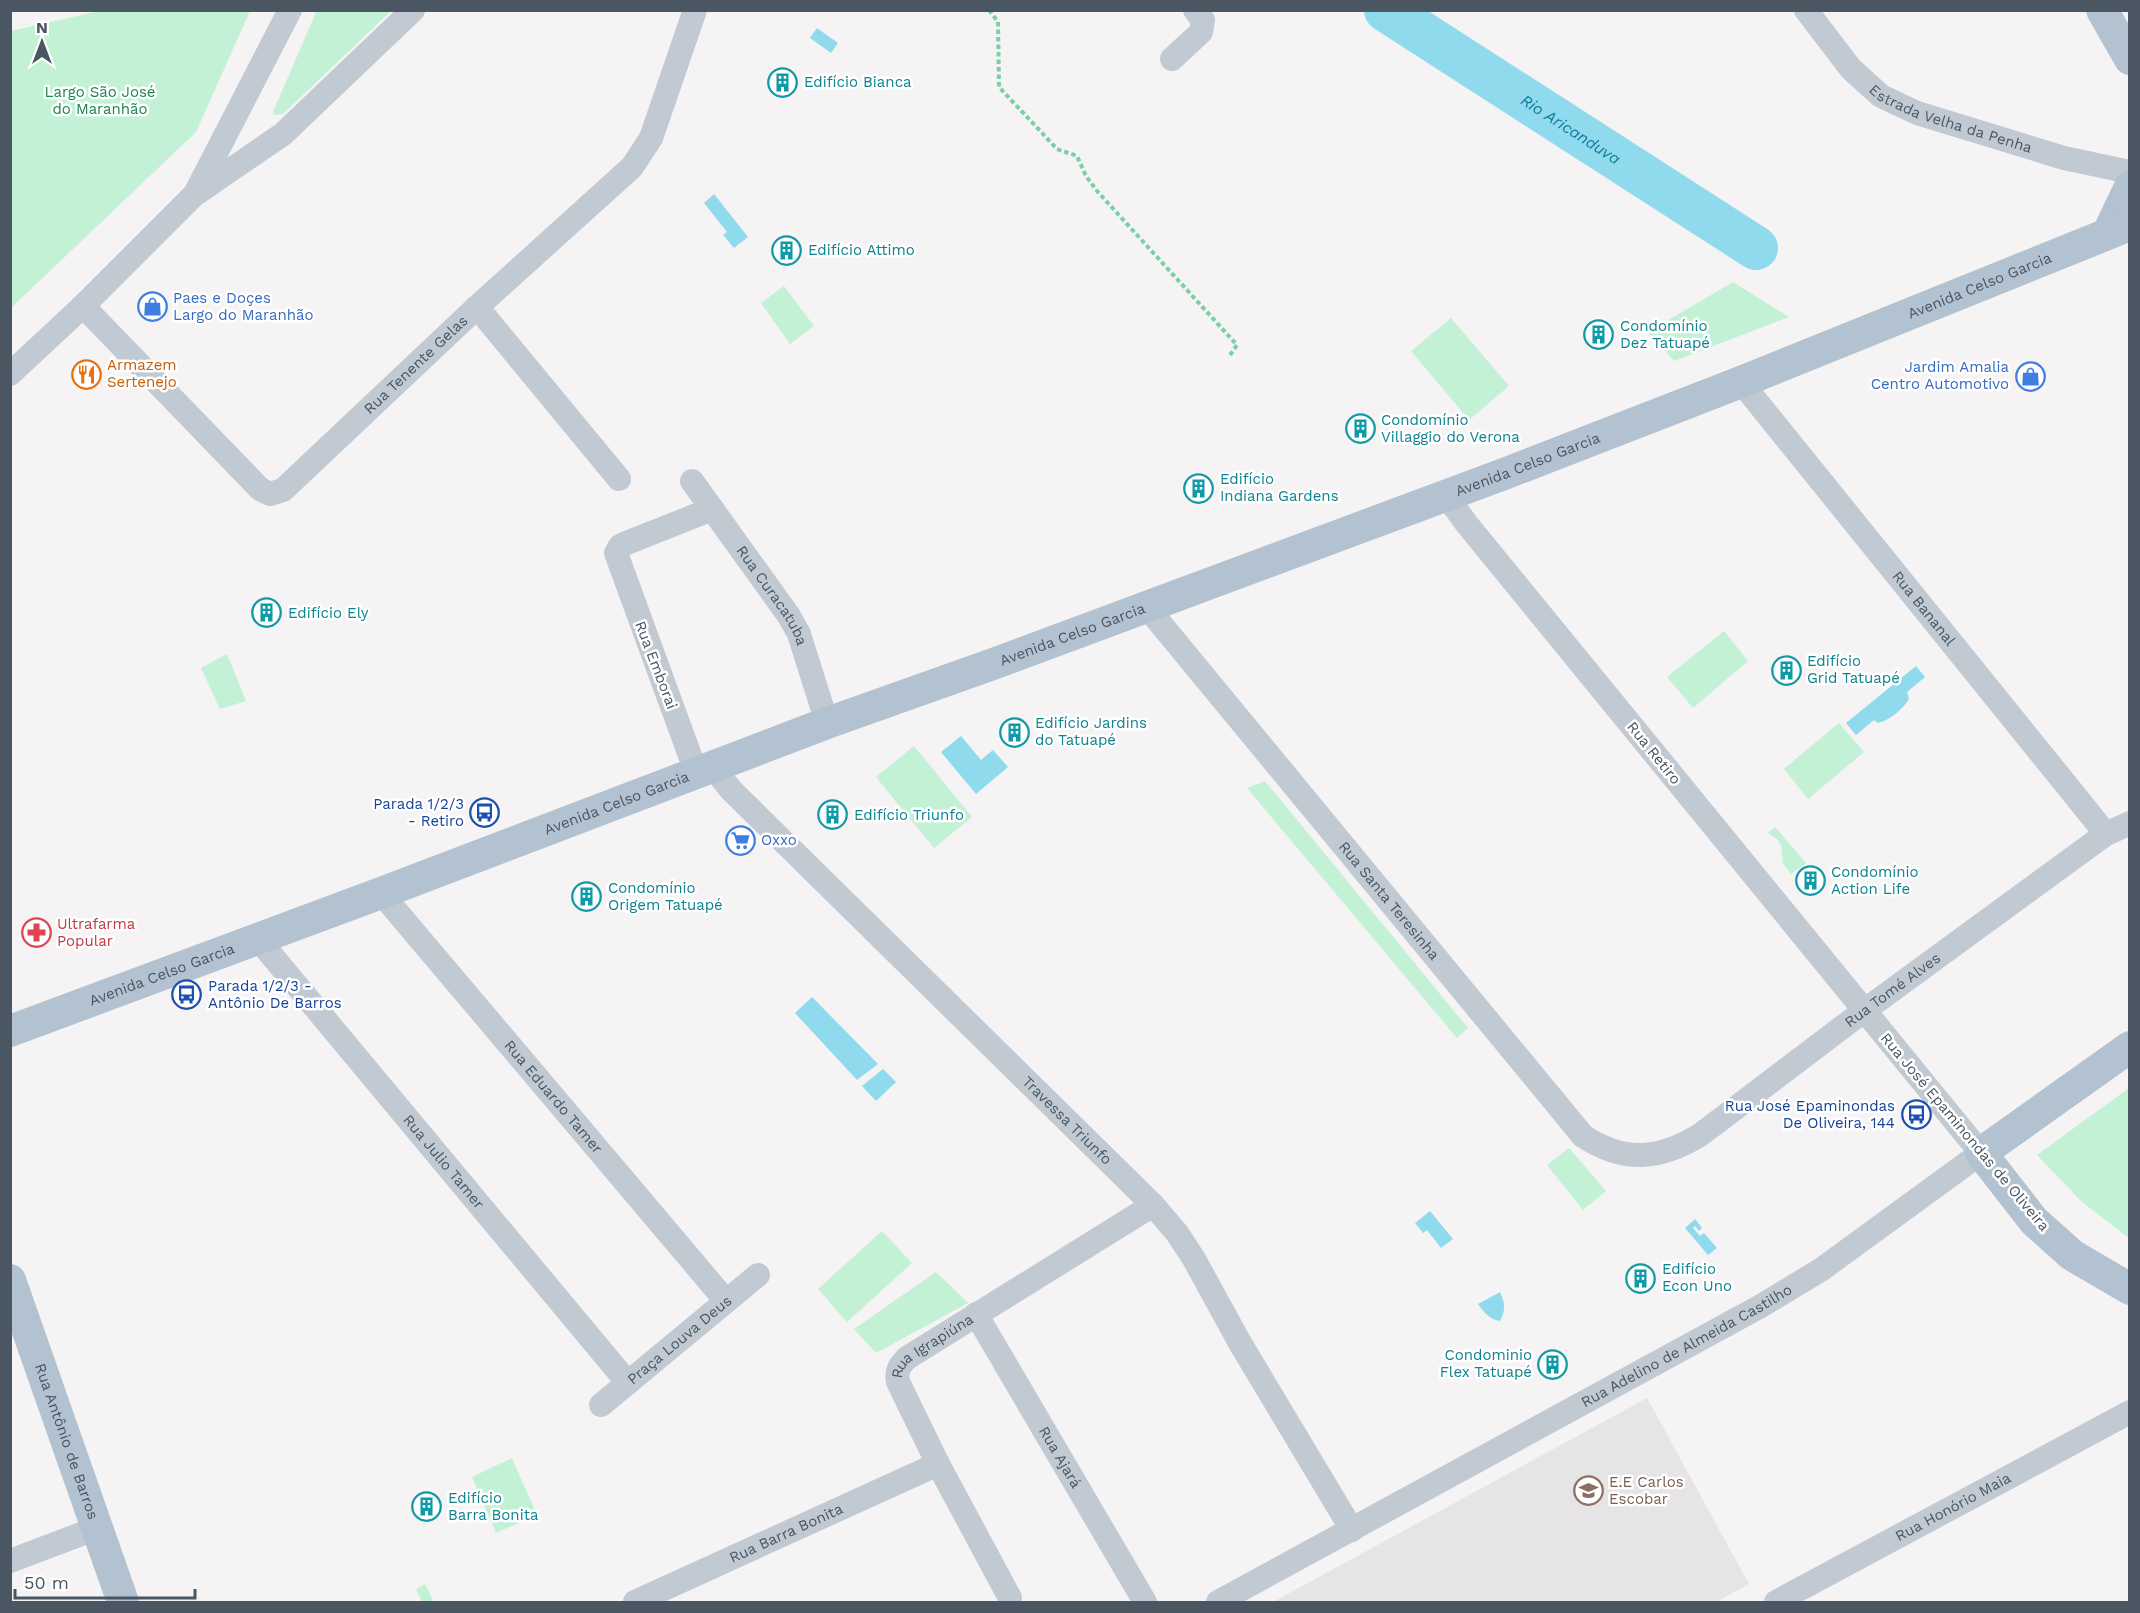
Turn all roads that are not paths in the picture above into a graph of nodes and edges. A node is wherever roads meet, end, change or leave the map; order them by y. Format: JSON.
{"nodes":[{"id":1,"x":291,"y":10,"type":"edge"},
{"id":2,"x":413,"y":10,"type":"edge"},
{"id":3,"x":695,"y":10,"type":"edge"},
{"id":4,"x":1195,"y":10,"type":"edge"},
{"id":5,"x":1806,"y":10,"type":"edge"},
{"id":6,"x":2102,"y":10,"type":"edge"},
{"id":7,"x":1172,"y":59,"type":"dead end"},
{"id":8,"x":2130,"y":59,"type":"edge"},
{"id":9,"x":2130,"y":172,"type":"edge"},
{"id":10,"x":2130,"y":188,"type":"edge"},
{"id":11,"x":194,"y":195,"type":"junction"},
{"id":12,"x":2119,"y":229,"type":"edge"},
{"id":13,"x":83,"y":306,"type":"junction"},
{"id":14,"x":477,"y":307,"type":"junction"},
{"id":15,"x":10,"y":374,"type":"edge"},
{"id":16,"x":1741,"y":382,"type":"junction"},
{"id":17,"x":619,"y":479,"type":"dead end"},
{"id":18,"x":692,"y":481,"type":"dead end"},
{"id":19,"x":1445,"y":494,"type":"junction"},
{"id":20,"x":712,"y":509,"type":"junction"},
{"id":21,"x":1146,"y":606,"type":"junction"},
{"id":22,"x":827,"y":723,"type":"junction"},
{"id":23,"x":704,"y":769,"type":"junction"},
{"id":24,"x":2130,"y":823,"type":"edge"},
{"id":25,"x":2106,"y":834,"type":"junction"},
{"id":26,"x":381,"y":893,"type":"junction"},
{"id":27,"x":258,"y":939,"type":"junction"},
{"id":28,"x":1864,"y":1010,"type":"junction"},
{"id":29,"x":10,"y":1031,"type":"edge"},
{"id":30,"x":2130,"y":1047,"type":"edge"},
{"id":31,"x":1981,"y":1153,"type":"junction"},
{"id":32,"x":1656,"y":1155,"type":"joint"},
{"id":33,"x":1153,"y":1205,"type":"junction"},
{"id":34,"x":758,"y":1275,"type":"dead end"},
{"id":35,"x":2130,"y":1289,"type":"edge"},
{"id":36,"x":13,"y":1294,"type":"edge"},
{"id":37,"x":726,"y":1301,"type":"junction"},
{"id":38,"x":976,"y":1314,"type":"junction"},
{"id":39,"x":628,"y":1383,"type":"junction"},
{"id":40,"x":601,"y":1405,"type":"dead end"},
{"id":41,"x":2130,"y":1412,"type":"edge"},
{"id":42,"x":938,"y":1464,"type":"junction"},
{"id":43,"x":98,"y":1528,"type":"junction"},
{"id":44,"x":1352,"y":1530,"type":"junction"},
{"id":45,"x":10,"y":1561,"type":"edge"},
{"id":46,"x":1791,"y":1599,"type":"edge"},
{"id":47,"x":1012,"y":1601,"type":"edge"},
{"id":48,"x":123,"y":1602,"type":"edge"},
{"id":49,"x":635,"y":1602,"type":"edge"},
{"id":50,"x":1145,"y":1602,"type":"edge"},
{"id":51,"x":1218,"y":1602,"type":"edge"}],
"edges":[{"from":1,"to":11,"type":"street"},
{"from":2,"to":11,"type":"street"},
{"from":3,"to":14,"type":"street","name":"Rua Tenente Gelas"},
{"from":4,"to":7,"type":"street"},
{"from":5,"to":9,"type":"street","name":"Estrada Velha da Penha"},
{"from":6,"to":8,"type":"main road"},
{"from":10,"to":12,"type":"main road"},
{"from":11,"to":13,"type":"street"},
{"from":12,"to":16,"type":"main road","name":"Avenida Celso Garcia"},
{"from":13,"to":14,"type":"street","name":"Rua Tenente Gelas"},
{"from":13,"to":15,"type":"street"},
{"from":14,"to":17,"type":"street"},
{"from":16,"to":19,"type":"main road","name":"Avenida Celso Garcia"},
{"from":16,"to":25,"type":"street","name":"Rua Bananal"},
{"from":18,"to":20,"type":"street","name":"Rua Curacatuba"},
{"from":19,"to":21,"type":"main road","name":"Avenida Celso Garcia"},
{"from":19,"to":28,"type":"street","name":"Rua Retiro"},
{"from":20,"to":22,"type":"street","name":"Rua Curacatuba"},
{"from":20,"to":23,"type":"street","name":"Rua Emborai"},
{"from":21,"to":22,"type":"main road","name":"Avenida Celso Garcia"},
{"from":21,"to":32,"type":"street","name":"Rua Santa Teresinha"},
{"from":22,"to":23,"type":"main road","name":"Avenida Celso Garcia"},
{"from":23,"to":26,"type":"main road","name":"Avenida Celso Garcia"},
{"from":23,"to":33,"type":"street","name":"Travessa Triunfo"},
{"from":24,"to":25,"type":"street","name":"Rua Tomé Alves"},
{"from":25,"to":28,"type":"street","name":"Rua Tomé Alves"},
{"from":26,"to":27,"type":"main road","name":"Avenida Celso Garcia"},
{"from":26,"to":37,"type":"street","name":"Rua Eduardo Tamer"},
{"from":27,"to":29,"type":"main road","name":"Avenida Celso Garcia"},
{"from":27,"to":39,"type":"street","name":"Rua Julio Tamer"},
{"from":28,"to":31,"type":"street","name":"Rua José Epaminondas de Oliveira"},
{"from":28,"to":32,"type":"street","name":"Rua Tomé Alves"},
{"from":30,"to":31,"type":"main road","name":"Rua Adelino de Almeida Castilho"},
{"from":31,"to":35,"type":"main road","name":"Rua José Epaminondas de Oliveira"},
{"from":31,"to":44,"type":"street","name":"Rua Adelino de Almeida Castilho"},
{"from":33,"to":38,"type":"street","name":"Rua Igrapiúna"},
{"from":33,"to":44,"type":"street","name":"Travessa Triunfo"},
{"from":34,"to":37,"type":"street","name":"Praça Louva Deus"},
{"from":36,"to":43,"type":"main road","name":"Rua Antônio de Barros"},
{"from":37,"to":39,"type":"street","name":"Praça Louva Deus"},
{"from":38,"to":42,"type":"street","name":"Rua Igrapiúna"},
{"from":38,"to":50,"type":"street","name":"Rua Ajará"},
{"from":39,"to":40,"type":"street","name":"Praça Louva Deus"},
{"from":41,"to":46,"type":"street","name":"Rua Honório Maia"},
{"from":42,"to":47,"type":"street","name":"Rua Igrapiúna"},
{"from":42,"to":49,"type":"street","name":"Rua Barra Bonita"},
{"from":43,"to":45,"type":"street"},
{"from":43,"to":48,"type":"main road","name":"Rua Antônio de Barros"},
{"from":44,"to":51,"type":"street","name":"Rua Adelino de Almeida Castilho"}]}
